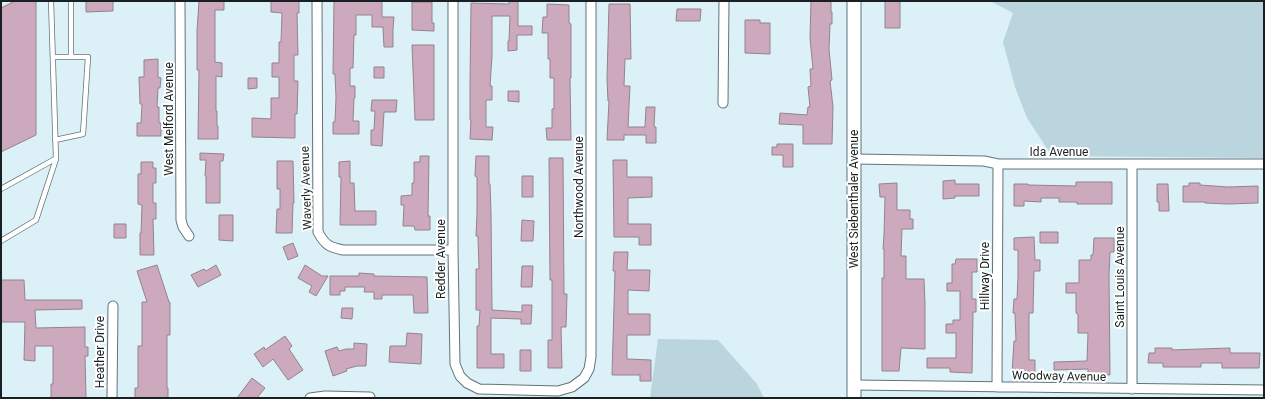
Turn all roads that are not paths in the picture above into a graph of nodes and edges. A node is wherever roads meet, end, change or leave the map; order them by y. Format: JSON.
{"nodes":[{"id":1,"x":51,"y":1,"type":"edge"},
{"id":2,"x":71,"y":1,"type":"edge"},
{"id":3,"x":180,"y":1,"type":"edge"},
{"id":4,"x":317,"y":1,"type":"edge"},
{"id":5,"x":453,"y":1,"type":"edge"},
{"id":6,"x":591,"y":1,"type":"edge"},
{"id":7,"x":724,"y":1,"type":"edge"},
{"id":8,"x":854,"y":1,"type":"edge"},
{"id":9,"x":53,"y":57,"type":"junction"},
{"id":10,"x":71,"y":57,"type":"junction"},
{"id":11,"x":723,"y":103,"type":"dead end"},
{"id":12,"x":55,"y":140,"type":"junction"},
{"id":13,"x":56,"y":158,"type":"junction"},
{"id":14,"x":854,"y":159,"type":"junction"},
{"id":15,"x":998,"y":164,"type":"junction"},
{"id":16,"x":1264,"y":164,"type":"edge"},
{"id":17,"x":1132,"y":165,"type":"junction"},
{"id":18,"x":1,"y":189,"type":"edge"},
{"id":19,"x":189,"y":236,"type":"dead end"},
{"id":20,"x":1,"y":241,"type":"edge"},
{"id":21,"x":453,"y":250,"type":"junction"},
{"id":22,"x":113,"y":306,"type":"dead end"},
{"id":23,"x":588,"y":372,"type":"joint"},
{"id":24,"x":997,"y":387,"type":"junction"},
{"id":25,"x":1132,"y":389,"type":"junction"},
{"id":26,"x":1264,"y":390,"type":"edge"},
{"id":27,"x":854,"y":392,"type":"edge"},
{"id":28,"x":370,"y":397,"type":"dead end"},
{"id":29,"x":112,"y":398,"type":"edge"},
{"id":30,"x":310,"y":398,"type":"edge"}],
"edges":[{"from":1,"to":9,"type":"lane"},
{"from":2,"to":10,"type":"lane"},
{"from":3,"to":19,"type":"street","name":"West Melford Avenue"},
{"from":4,"to":21,"type":"street","name":"Waverly Avenue"},
{"from":5,"to":21,"type":"street","name":"Redder Avenue"},
{"from":6,"to":23,"type":"street","name":"Northwood Avenue"},
{"from":7,"to":11,"type":"street"},
{"from":8,"to":14,"type":"main road","name":"West Siebenthaler Avenue"},
{"from":9,"to":10,"type":"lane"},
{"from":9,"to":12,"type":"lane"},
{"from":10,"to":12,"type":"lane"},
{"from":12,"to":13,"type":"lane"},
{"from":13,"to":18,"type":"lane"},
{"from":13,"to":20,"type":"lane"},
{"from":14,"to":15,"type":"street","name":"Ida Avenue"},
{"from":14,"to":27,"type":"main road","name":"West Siebenthaler Avenue"},
{"from":15,"to":17,"type":"street","name":"Ida Avenue"},
{"from":15,"to":24,"type":"street","name":"Hillway Drive"},
{"from":16,"to":17,"type":"street","name":"Ida Avenue"},
{"from":17,"to":25,"type":"street","name":"Saint Louis Avenue"},
{"from":21,"to":23,"type":"street","name":"Redder Avenue"},
{"from":22,"to":29,"type":"street","name":"Heather Drive"},
{"from":24,"to":25,"type":"street","name":"Woodway Avenue"},
{"from":24,"to":27,"type":"street","name":"Woodway Avenue"},
{"from":25,"to":26,"type":"street","name":"Woodway Avenue"},
{"from":28,"to":30,"type":"street"}]}
